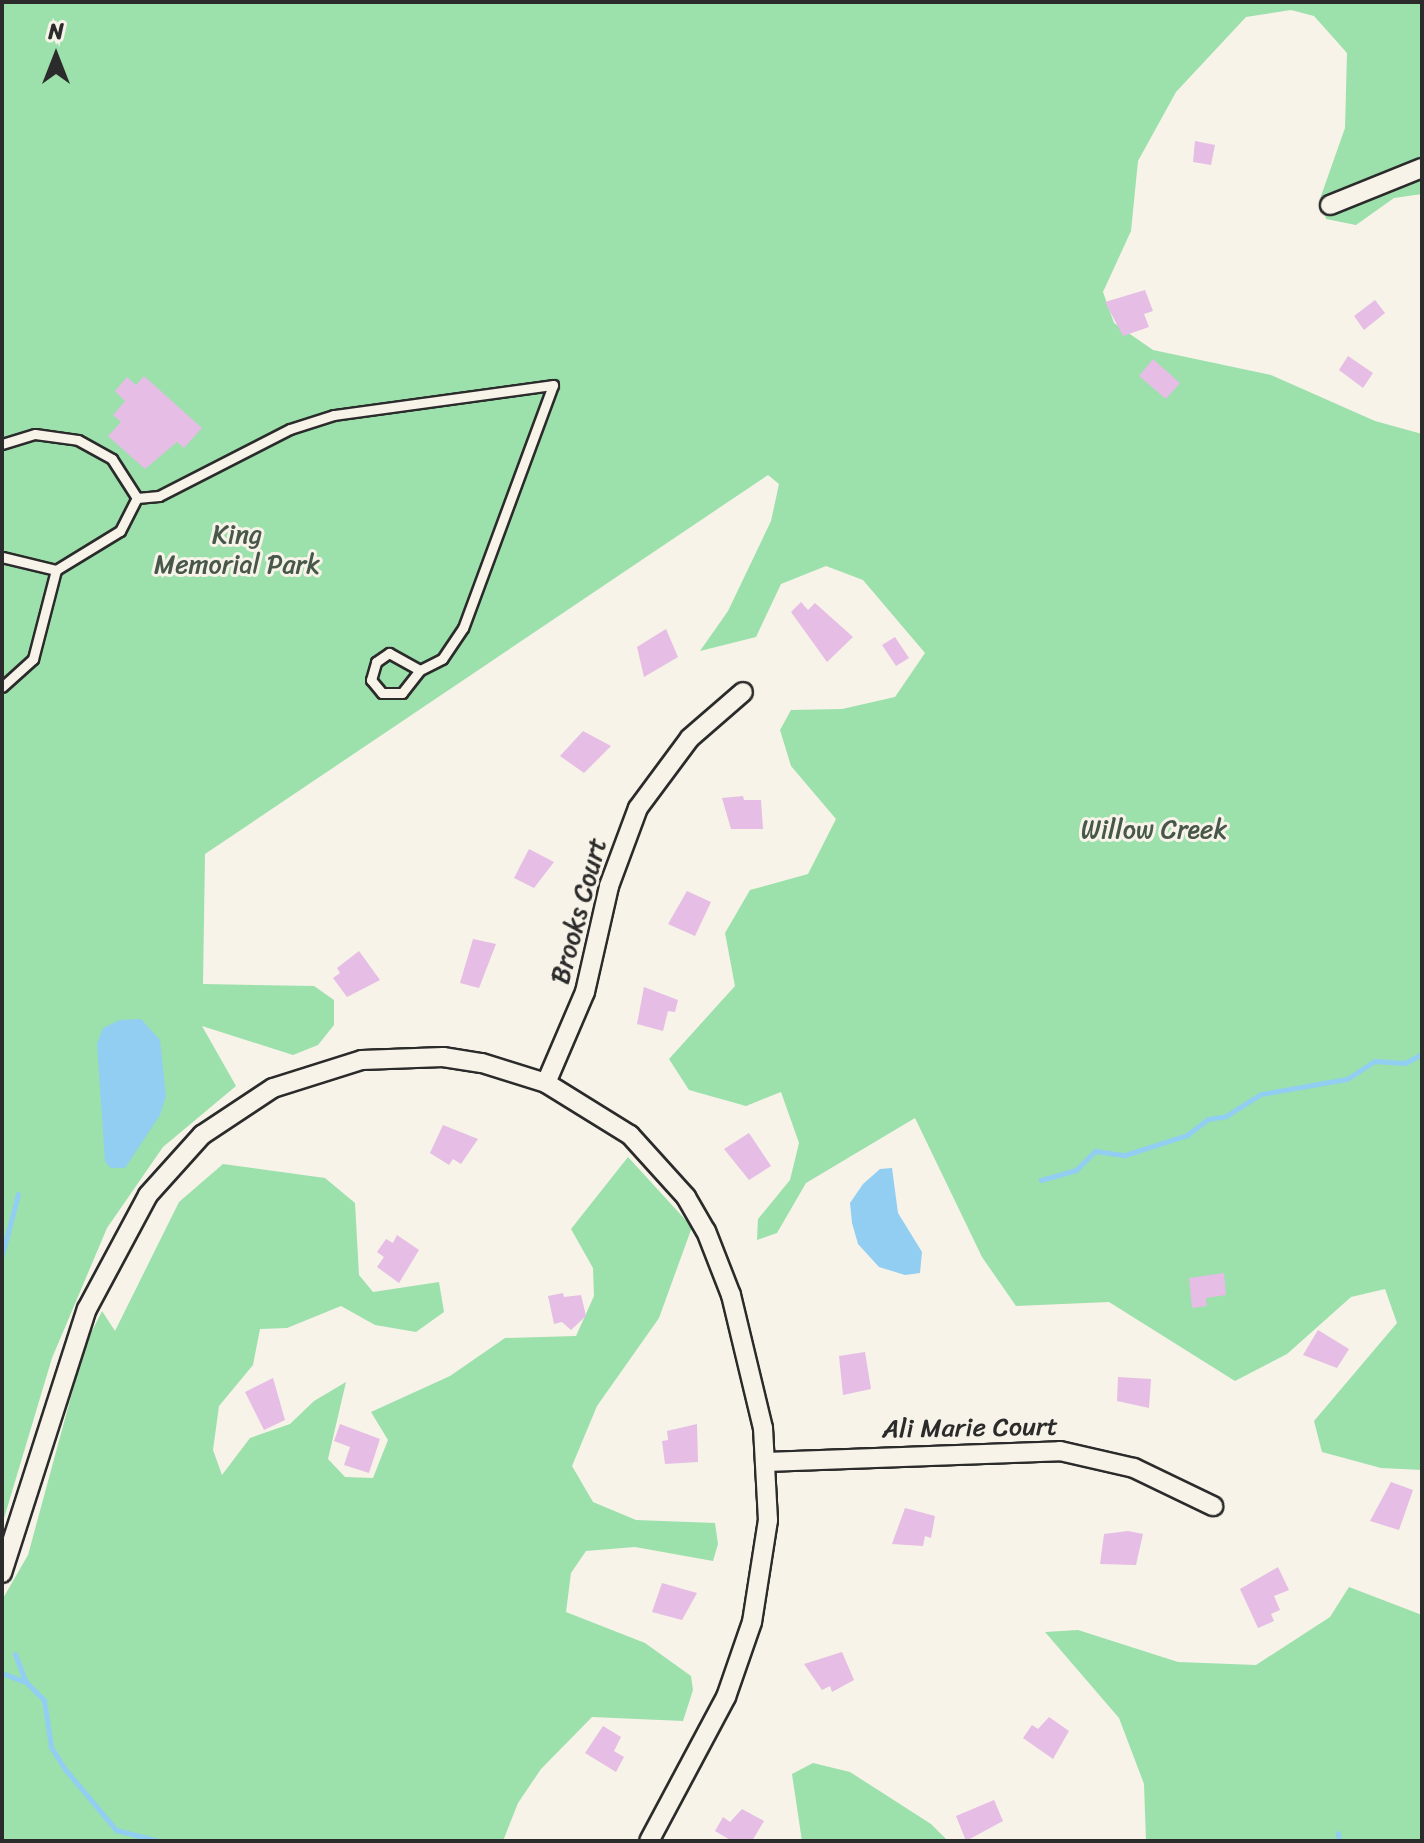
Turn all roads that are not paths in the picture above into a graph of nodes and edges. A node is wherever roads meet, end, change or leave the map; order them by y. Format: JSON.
{"nodes":[{"id":1,"x":1422,"y":168,"type":"edge"},
{"id":2,"x":1330,"y":205,"type":"dead end"},
{"id":3,"x":2,"y":444,"type":"edge"},
{"id":4,"x":137,"y":498,"type":"junction"},
{"id":5,"x":2,"y":557,"type":"edge"},
{"id":6,"x":56,"y":570,"type":"junction"},
{"id":7,"x":420,"y":670,"type":"junction"},
{"id":8,"x":2,"y":687,"type":"edge"},
{"id":9,"x":743,"y":692,"type":"dead end"},
{"id":10,"x":546,"y":1083,"type":"junction"},
{"id":11,"x":766,"y":1462,"type":"junction"},
{"id":12,"x":1213,"y":1506,"type":"dead end"},
{"id":13,"x":2,"y":1573,"type":"edge"},
{"id":14,"x":649,"y":1841,"type":"edge"}],
"edges":[{"from":1,"to":2,"type":"street"},
{"from":3,"to":4,"type":"lane"},
{"from":4,"to":6,"type":"lane"},
{"from":4,"to":7,"type":"lane"},
{"from":5,"to":6,"type":"lane"},
{"from":6,"to":8,"type":"lane"},
{"from":7,"to":7,"type":"lane"},
{"from":9,"to":10,"type":"street","name":"Brooks Court"},
{"from":10,"to":11,"type":"street"},
{"from":10,"to":13,"type":"street"},
{"from":11,"to":12,"type":"street","name":"Ali Marie Court"},
{"from":11,"to":14,"type":"street"}]}
